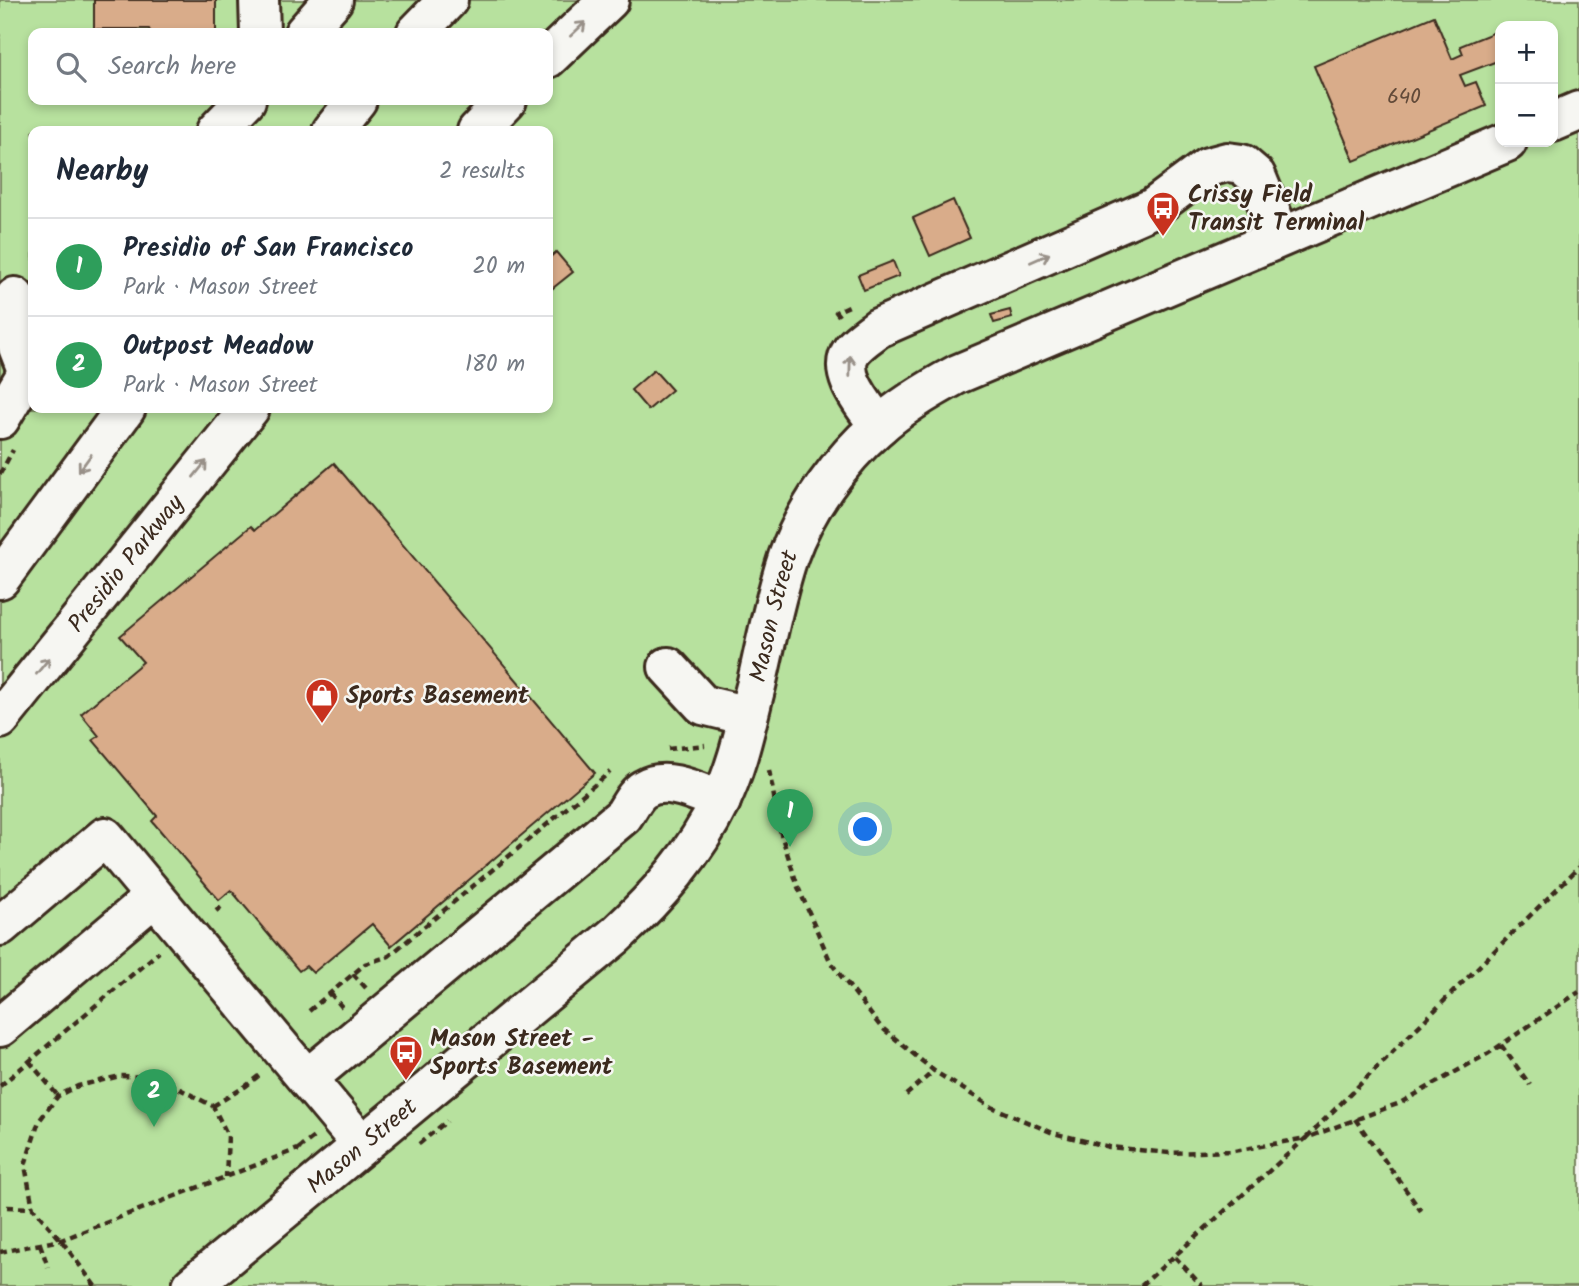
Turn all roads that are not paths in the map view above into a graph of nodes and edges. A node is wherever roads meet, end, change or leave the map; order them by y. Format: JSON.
{"nodes":[{"id":1,"x":259,"y":0,"type":"edge"},
{"id":2,"x":333,"y":0,"type":"edge"},
{"id":3,"x":448,"y":0,"type":"edge"},
{"id":4,"x":609,"y":0,"type":"edge"},
{"id":5,"x":260,"y":28,"type":"edge"},
{"id":6,"x":308,"y":28,"type":"edge"},
{"id":7,"x":421,"y":28,"type":"edge"},
{"id":8,"x":553,"y":53,"type":"edge"},
{"id":9,"x":241,"y":105,"type":"edge"},
{"id":10,"x":354,"y":105,"type":"edge"},
{"id":11,"x":501,"y":105,"type":"edge"},
{"id":12,"x":1579,"y":111,"type":"edge"},
{"id":13,"x":1558,"y":120,"type":"edge"},
{"id":14,"x":221,"y":126,"type":"edge"},
{"id":15,"x":336,"y":126,"type":"edge"},
{"id":16,"x":482,"y":126,"type":"edge"},
{"id":17,"x":1495,"y":147,"type":"edge"},
{"id":18,"x":1281,"y":237,"type":"junction"},
{"id":19,"x":15,"y":297,"type":"dead end"},
{"id":20,"x":28,"y":363,"type":"edge"},
{"id":21,"x":28,"y":373,"type":"edge"},
{"id":22,"x":122,"y":413,"type":"edge"},
{"id":23,"x":246,"y":413,"type":"edge"},
{"id":24,"x":0,"y":419,"type":"edge"},
{"id":25,"x":878,"y":426,"type":"junction"},
{"id":26,"x":0,"y":579,"type":"edge"},
{"id":27,"x":668,"y":667,"type":"dead end"},
{"id":28,"x":748,"y":716,"type":"junction"},
{"id":29,"x":0,"y":719,"type":"edge"},
{"id":30,"x":721,"y":801,"type":"junction"},
{"id":31,"x":155,"y":897,"type":"junction"},
{"id":32,"x":0,"y":926,"type":"edge"},
{"id":33,"x":0,"y":1027,"type":"edge"},
{"id":34,"x":307,"y":1079,"type":"junction"},
{"id":35,"x":362,"y":1145,"type":"junction"},
{"id":36,"x":192,"y":1286,"type":"edge"}],
"edges":[{"from":1,"to":5,"type":"main road"},
{"from":2,"to":6,"type":"main road"},
{"from":3,"to":7,"type":"main road"},
{"from":8,"to":4,"type":"main road","one_way":true},
{"from":9,"to":14,"type":"main road"},
{"from":10,"to":15,"type":"main road"},
{"from":11,"to":16,"type":"main road"},
{"from":12,"to":13,"type":"main road"},
{"from":17,"to":18,"type":"main road","name":"Mason Street"},
{"from":18,"to":25,"type":"main road","name":"Mason Street"},
{"from":25,"to":18,"type":"main road","one_way":true},
{"from":19,"to":20,"type":"main road"},
{"from":21,"to":24,"type":"main road"},
{"from":22,"to":26,"type":"main road","one_way":true},
{"from":29,"to":23,"type":"main road","name":"Presidio Parkway","one_way":true},
{"from":25,"to":28,"type":"main road","name":"Mason Street"},
{"from":27,"to":28,"type":"main road"},
{"from":28,"to":30,"type":"main road","name":"Mason Street"},
{"from":30,"to":34,"type":"main road"},
{"from":30,"to":35,"type":"main road","name":"Mason Street"},
{"from":31,"to":32,"type":"main road"},
{"from":31,"to":33,"type":"main road"},
{"from":31,"to":34,"type":"main road"},
{"from":34,"to":35,"type":"main road"},
{"from":35,"to":36,"type":"main road","name":"Mason Street"}]}
